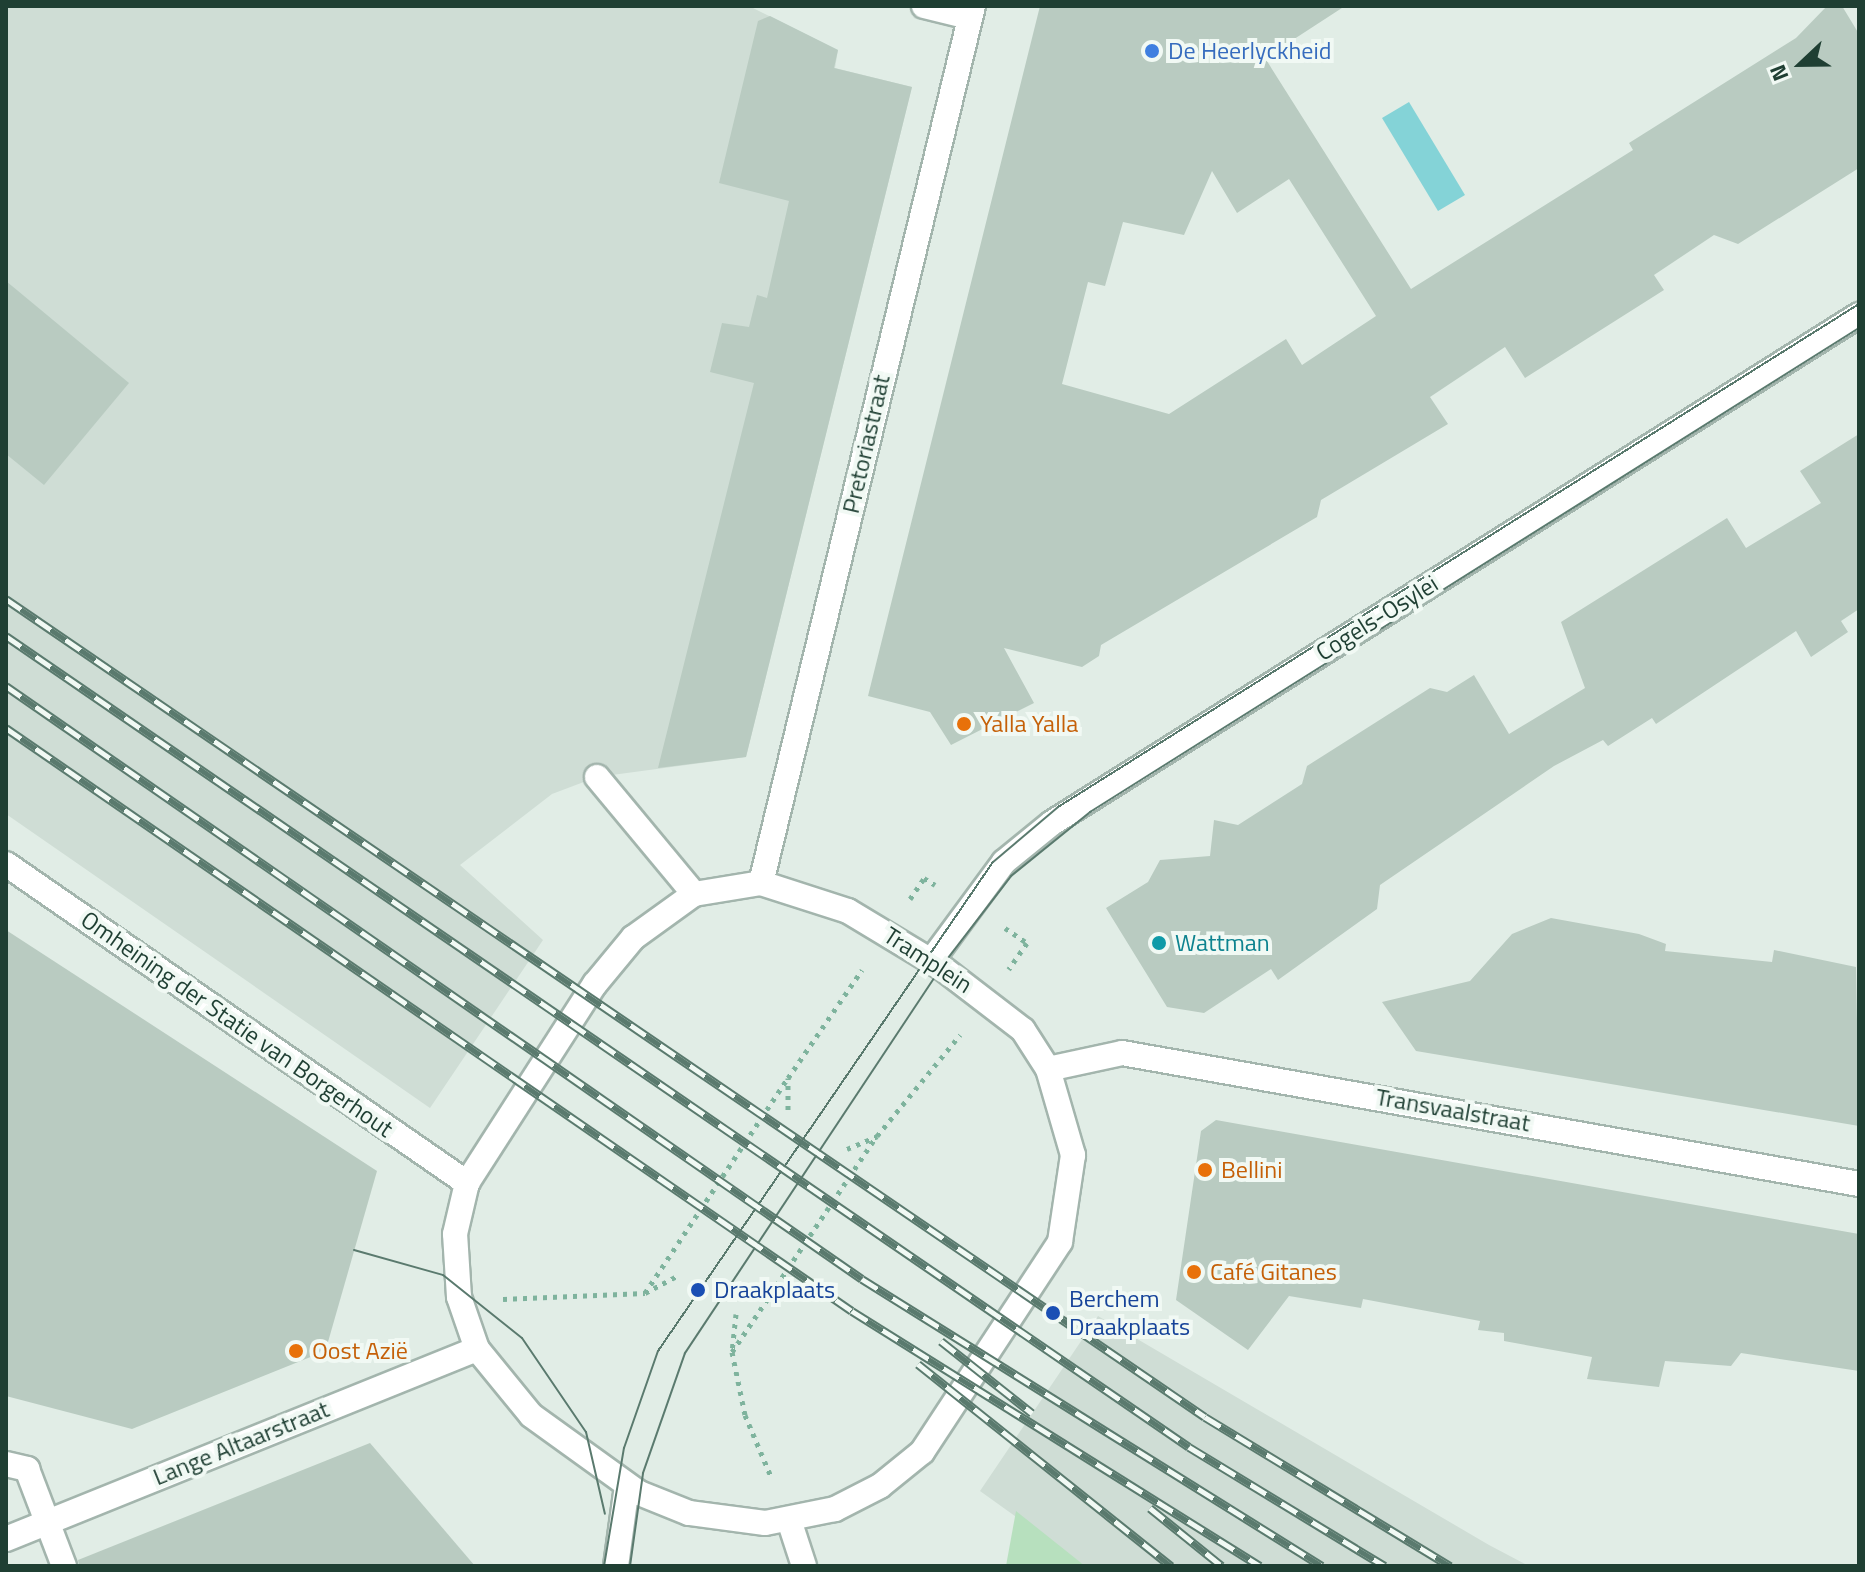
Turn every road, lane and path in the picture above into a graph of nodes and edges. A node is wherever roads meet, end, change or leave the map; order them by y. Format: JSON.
{"nodes":[{"id":1,"x":924,"y":6,"type":"edge"},
{"id":2,"x":971,"y":12,"type":"edge"},
{"id":3,"x":1859,"y":315,"type":"edge"},
{"id":4,"x":597,"y":777,"type":"dead end"},
{"id":5,"x":6,"y":864,"type":"edge"},
{"id":6,"x":761,"y":883,"type":"junction"},
{"id":7,"x":694,"y":894,"type":"junction"},
{"id":8,"x":931,"y":961,"type":"junction"},
{"id":9,"x":1048,"y":1069,"type":"junction"},
{"id":10,"x":788,"y":1078,"type":"dead end"},
{"id":11,"x":877,"y":1136,"type":"dead end"},
{"id":12,"x":467,"y":1183,"type":"junction"},
{"id":13,"x":1859,"y":1184,"type":"edge"},
{"id":14,"x":677,"y":1276,"type":"dead end"},
{"id":15,"x":645,"y":1293,"type":"junction"},
{"id":16,"x":459,"y":1297,"type":"junction"},
{"id":17,"x":736,"y":1314,"type":"dead end"},
{"id":18,"x":477,"y":1349,"type":"junction"},
{"id":19,"x":732,"y":1352,"type":"junction"},
{"id":20,"x":6,"y":1464,"type":"edge"},
{"id":21,"x":627,"y":1486,"type":"junction"},
{"id":22,"x":789,"y":1520,"type":"junction"},
{"id":23,"x":48,"y":1522,"type":"junction"},
{"id":24,"x":6,"y":1539,"type":"edge"},
{"id":25,"x":64,"y":1566,"type":"edge"},
{"id":26,"x":616,"y":1566,"type":"edge"},
{"id":27,"x":804,"y":1566,"type":"edge"}],
"edges":[{"from":1,"to":2,"type":"street"},
{"from":2,"to":6,"type":"street","name":"Pretoriastraat"},
{"from":3,"to":8,"type":"street","name":"Cogels-Osylei"},
{"from":4,"to":7,"type":"street"},
{"from":5,"to":12,"type":"street","name":"Omheining der Statie van Borgerhout"},
{"from":6,"to":7,"type":"street","name":"Tramplein"},
{"from":6,"to":8,"type":"street","name":"Tramplein"},
{"from":7,"to":12,"type":"street","name":"Tramplein"},
{"from":8,"to":9,"type":"street","name":"Tramplein"},
{"from":9,"to":13,"type":"street","name":"Transvaalstraat"},
{"from":9,"to":22,"type":"street","name":"Tramplein"},
{"from":10,"to":15,"type":"path"},
{"from":11,"to":19,"type":"path"},
{"from":12,"to":16,"type":"street"},
{"from":14,"to":15,"type":"path"},
{"from":15,"to":16,"type":"path"},
{"from":16,"to":18,"type":"street"},
{"from":17,"to":19,"type":"path"},
{"from":18,"to":21,"type":"street"},
{"from":18,"to":23,"type":"street","name":"Lange Altaarstraat"},
{"from":19,"to":22,"type":"path"},
{"from":20,"to":23,"type":"street"},
{"from":21,"to":22,"type":"street"},
{"from":21,"to":26,"type":"street"},
{"from":22,"to":27,"type":"street"},
{"from":23,"to":24,"type":"street","name":"Lange Altaarstraat"},
{"from":23,"to":25,"type":"street"}]}
